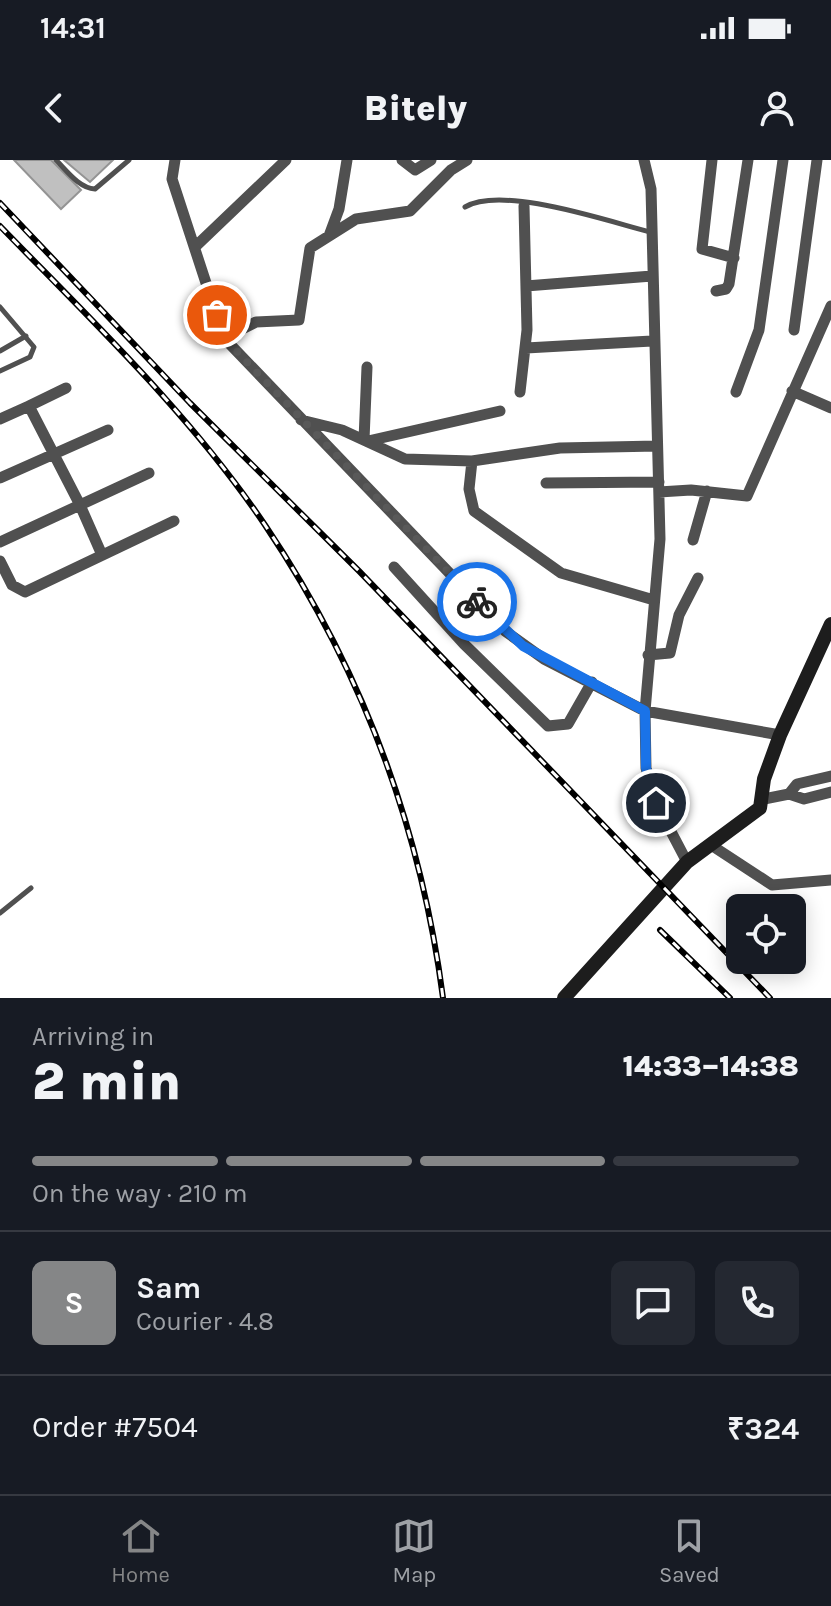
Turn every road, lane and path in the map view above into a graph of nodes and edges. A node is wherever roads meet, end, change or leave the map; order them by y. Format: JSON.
{"nodes":[{"id":1,"x":56,"y":160,"type":"edge"},
{"id":2,"x":129,"y":160,"type":"edge"},
{"id":3,"x":175,"y":160,"type":"edge"},
{"id":4,"x":286,"y":160,"type":"edge"},
{"id":5,"x":347,"y":160,"type":"edge"},
{"id":6,"x":402,"y":160,"type":"edge"},
{"id":7,"x":431,"y":160,"type":"edge"},
{"id":8,"x":467,"y":160,"type":"edge"},
{"id":9,"x":644,"y":160,"type":"edge"},
{"id":10,"x":712,"y":160,"type":"edge"},
{"id":11,"x":748,"y":160,"type":"edge"},
{"id":12,"x":783,"y":160,"type":"edge"},
{"id":13,"x":817,"y":160,"type":"edge"},
{"id":14,"x":524,"y":206,"type":"dead end"},
{"id":15,"x":465,"y":207,"type":"dead end"},
{"id":16,"x":651,"y":233,"type":"junction"},
{"id":17,"x":329,"y":236,"type":"junction"},
{"id":18,"x":196,"y":246,"type":"junction"},
{"id":19,"x":734,"y":258,"type":"junction"},
{"id":20,"x":652,"y":276,"type":"junction"},
{"id":21,"x":526,"y":286,"type":"junction"},
{"id":22,"x":716,"y":291,"type":"dead end"},
{"id":23,"x":831,"y":306,"type":"edge"},
{"id":24,"x":0,"y":307,"type":"edge"},
{"id":25,"x":794,"y":330,"type":"dead end"},
{"id":26,"x":26,"y":336,"type":"junction"},
{"id":27,"x":224,"y":338,"type":"junction"},
{"id":28,"x":652,"y":341,"type":"junction"},
{"id":29,"x":526,"y":348,"type":"junction"},
{"id":30,"x":0,"y":351,"type":"edge"},
{"id":31,"x":367,"y":367,"type":"dead end"},
{"id":32,"x":0,"y":371,"type":"edge"},
{"id":33,"x":66,"y":388,"type":"dead end"},
{"id":34,"x":792,"y":391,"type":"junction"},
{"id":35,"x":520,"y":392,"type":"dead end"},
{"id":36,"x":736,"y":392,"type":"dead end"},
{"id":37,"x":29,"y":406,"type":"junction"},
{"id":38,"x":831,"y":408,"type":"edge"},
{"id":39,"x":500,"y":411,"type":"dead end"},
{"id":40,"x":0,"y":419,"type":"edge"},
{"id":41,"x":301,"y":420,"type":"junction"},
{"id":42,"x":108,"y":430,"type":"dead end"},
{"id":43,"x":366,"y":440,"type":"junction"},
{"id":44,"x":657,"y":446,"type":"junction"},
{"id":45,"x":54,"y":455,"type":"junction"},
{"id":46,"x":472,"y":461,"type":"junction"},
{"id":47,"x":149,"y":473,"type":"dead end"},
{"id":48,"x":0,"y":478,"type":"edge"},
{"id":49,"x":546,"y":483,"type":"dead end"},
{"id":50,"x":659,"y":487,"type":"junction"},
{"id":51,"x":707,"y":491,"type":"junction"},
{"id":52,"x":80,"y":505,"type":"junction"},
{"id":53,"x":174,"y":521,"type":"dead end"},
{"id":54,"x":693,"y":540,"type":"dead end"},
{"id":55,"x":0,"y":542,"type":"edge"},
{"id":56,"x":102,"y":555,"type":"junction"},
{"id":57,"x":0,"y":561,"type":"edge"},
{"id":58,"x":394,"y":567,"type":"dead end"},
{"id":59,"x":698,"y":578,"type":"dead end"},
{"id":60,"x":654,"y":600,"type":"junction"},
{"id":61,"x":831,"y":624,"type":"edge"},
{"id":62,"x":648,"y":655,"type":"junction"},
{"id":63,"x":592,"y":682,"type":"junction"},
{"id":64,"x":645,"y":711,"type":"junction"},
{"id":65,"x":780,"y":735,"type":"junction"},
{"id":66,"x":831,"y":776,"type":"edge"},
{"id":67,"x":831,"y":792,"type":"edge"},
{"id":68,"x":789,"y":794,"type":"junction"},
{"id":69,"x":764,"y":799,"type":"junction"},
{"id":70,"x":711,"y":845,"type":"junction"},
{"id":71,"x":687,"y":862,"type":"junction"},
{"id":72,"x":831,"y":880,"type":"edge"},
{"id":73,"x":31,"y":888,"type":"dead end"},
{"id":74,"x":0,"y":913,"type":"edge"},
{"id":75,"x":564,"y":998,"type":"edge"}],
"edges":[{"from":1,"to":2,"type":"lane"},
{"from":3,"to":18,"type":"street"},
{"from":4,"to":18,"type":"street"},
{"from":5,"to":17,"type":"street"},
{"from":6,"to":7,"type":"street"},
{"from":8,"to":17,"type":"street"},
{"from":9,"to":16,"type":"street"},
{"from":10,"to":19,"type":"street"},
{"from":11,"to":19,"type":"street"},
{"from":12,"to":36,"type":"street"},
{"from":13,"to":25,"type":"street"},
{"from":14,"to":21,"type":"street"},
{"from":15,"to":16,"type":"lane"},
{"from":16,"to":20,"type":"street"},
{"from":17,"to":27,"type":"street"},
{"from":18,"to":27,"type":"street"},
{"from":19,"to":22,"type":"street"},
{"from":20,"to":21,"type":"street"},
{"from":20,"to":28,"type":"street"},
{"from":21,"to":29,"type":"street"},
{"from":23,"to":34,"type":"street"},
{"from":24,"to":26,"type":"lane"},
{"from":26,"to":30,"type":"lane"},
{"from":26,"to":32,"type":"lane"},
{"from":27,"to":41,"type":"street"},
{"from":28,"to":29,"type":"street"},
{"from":28,"to":44,"type":"street"},
{"from":29,"to":35,"type":"street"},
{"from":31,"to":43,"type":"street"},
{"from":33,"to":37,"type":"street"},
{"from":34,"to":38,"type":"street"},
{"from":34,"to":51,"type":"street"},
{"from":37,"to":40,"type":"street"},
{"from":37,"to":45,"type":"street"},
{"from":39,"to":43,"type":"street"},
{"from":41,"to":43,"type":"street"},
{"from":41,"to":63,"type":"street"},
{"from":42,"to":45,"type":"street"},
{"from":43,"to":46,"type":"street"},
{"from":44,"to":46,"type":"street"},
{"from":44,"to":50,"type":"street"},
{"from":45,"to":48,"type":"street"},
{"from":45,"to":52,"type":"street"},
{"from":46,"to":60,"type":"street"},
{"from":47,"to":52,"type":"street"},
{"from":49,"to":50,"type":"street"},
{"from":50,"to":51,"type":"street"},
{"from":50,"to":60,"type":"street"},
{"from":51,"to":54,"type":"street"},
{"from":52,"to":55,"type":"street"},
{"from":52,"to":56,"type":"street"},
{"from":53,"to":56,"type":"street"},
{"from":56,"to":57,"type":"street"},
{"from":58,"to":63,"type":"street"},
{"from":59,"to":62,"type":"street"},
{"from":60,"to":62,"type":"street"},
{"from":61,"to":65,"type":"street"},
{"from":62,"to":64,"type":"street"},
{"from":63,"to":64,"type":"street"},
{"from":64,"to":65,"type":"street"},
{"from":64,"to":71,"type":"street"},
{"from":65,"to":69,"type":"street"},
{"from":66,"to":68,"type":"street"},
{"from":67,"to":68,"type":"street"},
{"from":68,"to":69,"type":"street"},
{"from":69,"to":70,"type":"street"},
{"from":70,"to":71,"type":"street"},
{"from":70,"to":72,"type":"street"},
{"from":71,"to":75,"type":"street"},
{"from":73,"to":74,"type":"lane"}]}
